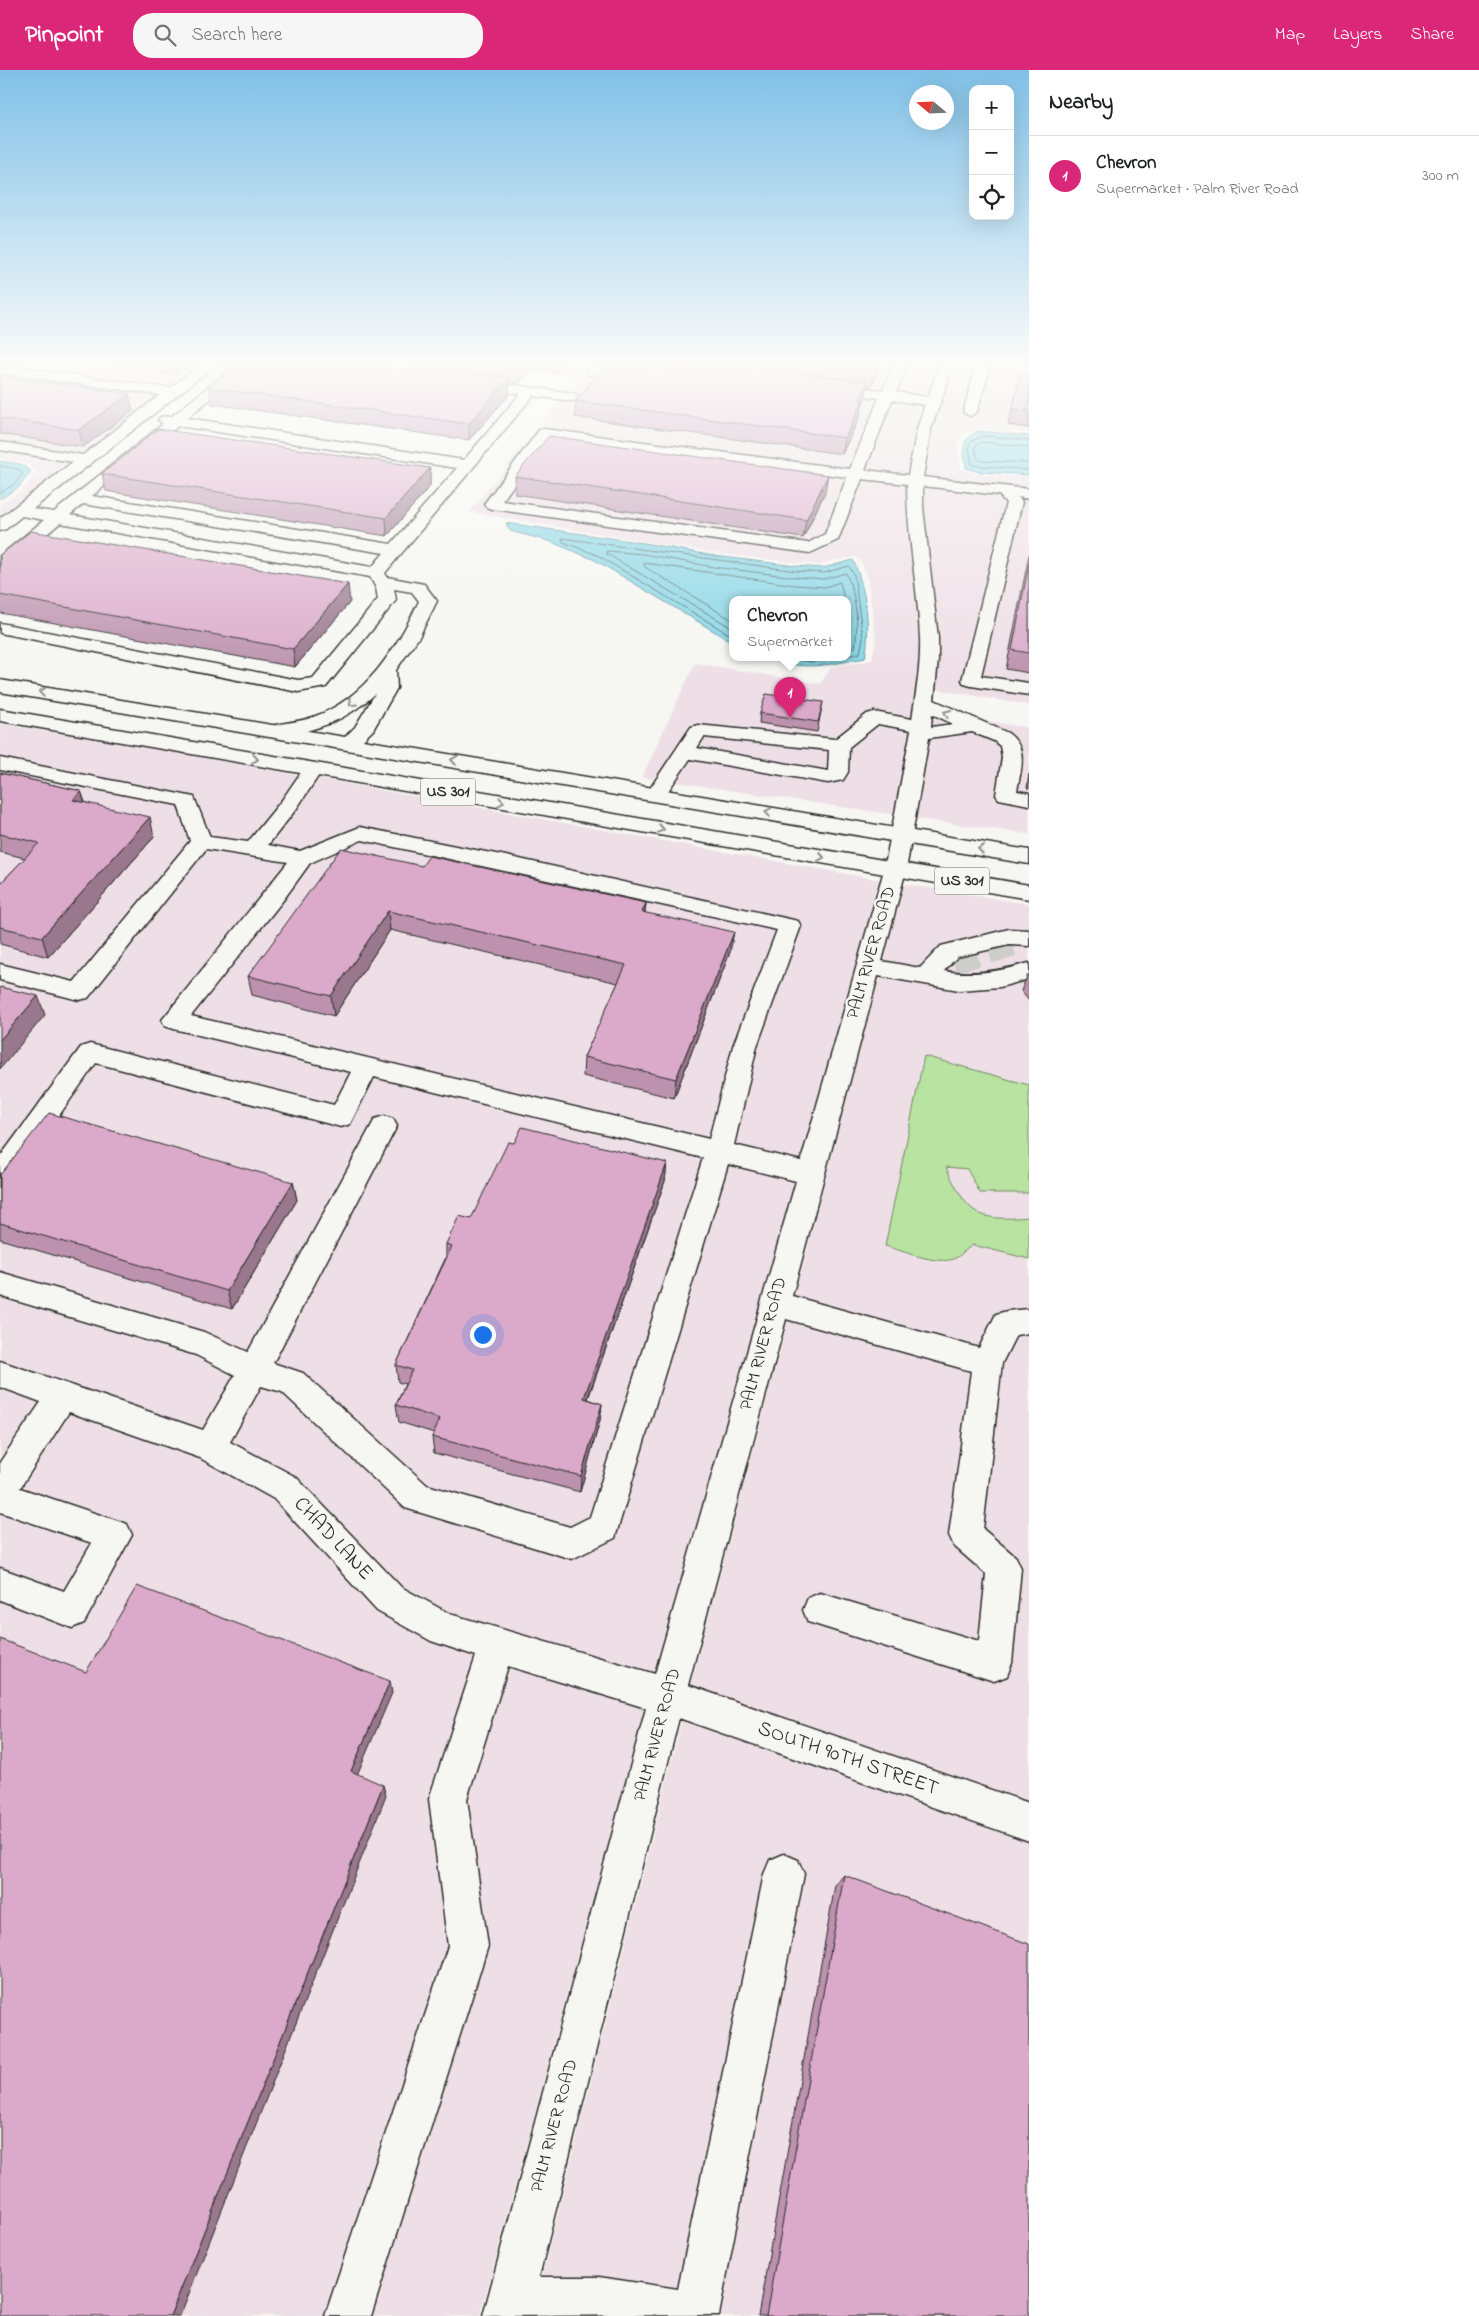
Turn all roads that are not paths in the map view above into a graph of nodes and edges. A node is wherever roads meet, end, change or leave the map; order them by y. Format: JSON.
{"nodes":[{"id":1,"x":75,"y":469,"type":"edge"},
{"id":2,"x":116,"y":469,"type":"edge"},
{"id":3,"x":464,"y":469,"type":"edge"},
{"id":4,"x":518,"y":469,"type":"edge"},
{"id":5,"x":817,"y":469,"type":"edge"},
{"id":6,"x":858,"y":469,"type":"edge"},
{"id":7,"x":917,"y":469,"type":"edge"},
{"id":8,"x":857,"y":474,"type":"junction"},
{"id":9,"x":915,"y":480,"type":"junction"},
{"id":10,"x":1004,"y":490,"type":"junction"},
{"id":11,"x":1029,"y":494,"type":"edge"},
{"id":12,"x":79,"y":499,"type":"junction"},
{"id":13,"x":19,"y":512,"type":"junction"},
{"id":14,"x":56,"y":518,"type":"junction"},
{"id":15,"x":0,"y":526,"type":"edge"},
{"id":16,"x":395,"y":550,"type":"junction"},
{"id":17,"x":0,"y":564,"type":"edge"},
{"id":18,"x":379,"y":577,"type":"junction"},
{"id":19,"x":0,"y":628,"type":"edge"},
{"id":20,"x":388,"y":670,"type":"junction"},
{"id":21,"x":941,"y":675,"type":"junction"},
{"id":22,"x":971,"y":680,"type":"junction"},
{"id":23,"x":0,"y":686,"type":"edge"},
{"id":24,"x":1029,"y":689,"type":"edge"},
{"id":25,"x":0,"y":699,"type":"edge"},
{"id":26,"x":924,"y":703,"type":"junction"},
{"id":27,"x":0,"y":715,"type":"edge"},
{"id":28,"x":187,"y":716,"type":"junction"},
{"id":29,"x":29,"y":720,"type":"junction"},
{"id":30,"x":974,"y":726,"type":"junction"},
{"id":31,"x":920,"y":729,"type":"junction"},
{"id":32,"x":278,"y":730,"type":"junction"},
{"id":33,"x":349,"y":743,"type":"junction"},
{"id":34,"x":839,"y":745,"type":"junction"},
{"id":35,"x":685,"y":752,"type":"junction"},
{"id":36,"x":1021,"y":756,"type":"edge"},
{"id":37,"x":0,"y":764,"type":"edge"},
{"id":38,"x":320,"y":770,"type":"junction"},
{"id":39,"x":657,"y":794,"type":"junction"},
{"id":40,"x":1029,"y":799,"type":"edge"},
{"id":41,"x":902,"y":836,"type":"junction"},
{"id":42,"x":202,"y":842,"type":"junction"},
{"id":43,"x":253,"y":849,"type":"junction"},
{"id":44,"x":1029,"y":857,"type":"edge"},
{"id":45,"x":302,"y":858,"type":"junction"},
{"id":46,"x":895,"y":870,"type":"junction"},
{"id":47,"x":1029,"y":892,"type":"edge"},
{"id":48,"x":1027,"y":949,"type":"edge"},
{"id":49,"x":868,"y":967,"type":"junction"},
{"id":50,"x":943,"y":968,"type":"junction"},
{"id":51,"x":0,"y":972,"type":"edge"},
{"id":52,"x":367,"y":1066,"type":"junction"},
{"id":53,"x":384,"y":1126,"type":"dead end"},
{"id":54,"x":719,"y":1151,"type":"junction"},
{"id":55,"x":811,"y":1174,"type":"junction"},
{"id":56,"x":0,"y":1178,"type":"edge"},
{"id":57,"x":0,"y":1284,"type":"edge"},
{"id":58,"x":775,"y":1304,"type":"junction"},
{"id":59,"x":1029,"y":1321,"type":"edge"},
{"id":60,"x":987,"y":1363,"type":"junction"},
{"id":61,"x":254,"y":1370,"type":"junction"},
{"id":62,"x":0,"y":1374,"type":"edge"},
{"id":63,"x":63,"y":1395,"type":"junction"},
{"id":64,"x":210,"y":1447,"type":"junction"},
{"id":65,"x":0,"y":1490,"type":"edge"},
{"id":66,"x":0,"y":1497,"type":"edge"},
{"id":67,"x":0,"y":1584,"type":"edge"},
{"id":68,"x":820,"y":1610,"type":"dead end"},
{"id":69,"x":497,"y":1645,"type":"junction"},
{"id":70,"x":668,"y":1696,"type":"junction"},
{"id":71,"x":1029,"y":1822,"type":"edge"},
{"id":72,"x":784,"y":1874,"type":"dead end"},
{"id":73,"x":508,"y":2309,"type":"edge"},
{"id":74,"x":348,"y":2316,"type":"edge"}],
"edges":[{"from":1,"to":13,"type":"street"},
{"from":2,"to":12,"type":"street"},
{"from":3,"to":16,"type":"street"},
{"from":4,"to":8,"type":"street"},
{"from":5,"to":8,"type":"street"},
{"from":6,"to":8,"type":"street"},
{"from":7,"to":9,"type":"street","name":"PALM RIVER ROAD"},
{"from":8,"to":9,"type":"street"},
{"from":9,"to":10,"type":"street"},
{"from":9,"to":21,"type":"street","name":"PALM RIVER ROAD"},
{"from":10,"to":11,"type":"street"},
{"from":10,"to":22,"type":"street"},
{"from":12,"to":14,"type":"street"},
{"from":12,"to":16,"type":"street"},
{"from":13,"to":14,"type":"street"},
{"from":13,"to":15,"type":"street"},
{"from":14,"to":17,"type":"street"},
{"from":14,"to":18,"type":"street"},
{"from":16,"to":18,"type":"street"},
{"from":18,"to":19,"type":"street"},
{"from":18,"to":20,"type":"street"},
{"from":20,"to":32,"type":"street","one_way":true},
{"from":20,"to":33,"type":"street"},
{"from":21,"to":22,"type":"street"},
{"from":21,"to":26,"type":"street","name":"PALM RIVER ROAD"},
{"from":22,"to":24,"type":"street"},
{"from":28,"to":23,"type":"street","number":"US 301","one_way":true},
{"from":25,"to":28,"type":"street"},
{"from":30,"to":26,"type":"street","one_way":true},
{"from":26,"to":31,"type":"street","name":"PALM RIVER ROAD"},
{"from":27,"to":29,"type":"street","number":"US 301"},
{"from":28,"to":32,"type":"street","number":"US 301"},
{"from":29,"to":33,"type":"street"},
{"from":29,"to":38,"type":"street","number":"US 301","one_way":true},
{"from":30,"to":31,"type":"street"},
{"from":30,"to":36,"type":"street"},
{"from":31,"to":34,"type":"street"},
{"from":31,"to":41,"type":"street","name":"PALM RIVER ROAD"},
{"from":32,"to":33,"type":"street","number":"US 301"},
{"from":39,"to":33,"type":"street","number":"US 301","one_way":true},
{"from":34,"to":35,"type":"street"},
{"from":34,"to":35,"type":"street"},
{"from":35,"to":39,"type":"street"},
{"from":36,"to":40,"type":"street"},
{"from":37,"to":42,"type":"street"},
{"from":38,"to":39,"type":"street"},
{"from":38,"to":43,"type":"street"},
{"from":38,"to":46,"type":"street","number":"US 301","one_way":true},
{"from":41,"to":39,"type":"street","number":"US 301","one_way":true},
{"from":44,"to":41,"type":"street","number":"US 301","one_way":true},
{"from":41,"to":46,"type":"street","name":"PALM RIVER ROAD"},
{"from":42,"to":43,"type":"street"},
{"from":42,"to":51,"type":"street"},
{"from":43,"to":45,"type":"street"},
{"from":45,"to":52,"type":"street"},
{"from":45,"to":54,"type":"street"},
{"from":46,"to":47,"type":"street","number":"US 301"},
{"from":46,"to":49,"type":"street","name":"PALM RIVER ROAD"},
{"from":48,"to":50,"type":"street"},
{"from":48,"to":50,"type":"street"},
{"from":49,"to":50,"type":"street"},
{"from":49,"to":55,"type":"street","name":"PALM RIVER ROAD"},
{"from":52,"to":54,"type":"street"},
{"from":52,"to":56,"type":"street"},
{"from":53,"to":61,"type":"street"},
{"from":54,"to":55,"type":"street"},
{"from":54,"to":61,"type":"street"},
{"from":55,"to":58,"type":"street","name":"PALM RIVER ROAD"},
{"from":57,"to":61,"type":"street"},
{"from":58,"to":60,"type":"street"},
{"from":58,"to":70,"type":"street","name":"PALM RIVER ROAD"},
{"from":59,"to":60,"type":"street"},
{"from":60,"to":68,"type":"street"},
{"from":61,"to":64,"type":"street"},
{"from":62,"to":63,"type":"street","name":"CHAD LANE"},
{"from":63,"to":64,"type":"street","name":"CHAD LANE"},
{"from":63,"to":65,"type":"street"},
{"from":64,"to":69,"type":"street","name":"CHAD LANE"},
{"from":66,"to":67,"type":"street"},
{"from":69,"to":70,"type":"street","name":"CHAD LANE"},
{"from":69,"to":74,"type":"street"},
{"from":70,"to":71,"type":"street","name":"SOUTH 90TH STREET"},
{"from":70,"to":73,"type":"street","name":"PALM RIVER ROAD"},
{"from":72,"to":73,"type":"street"}]}
